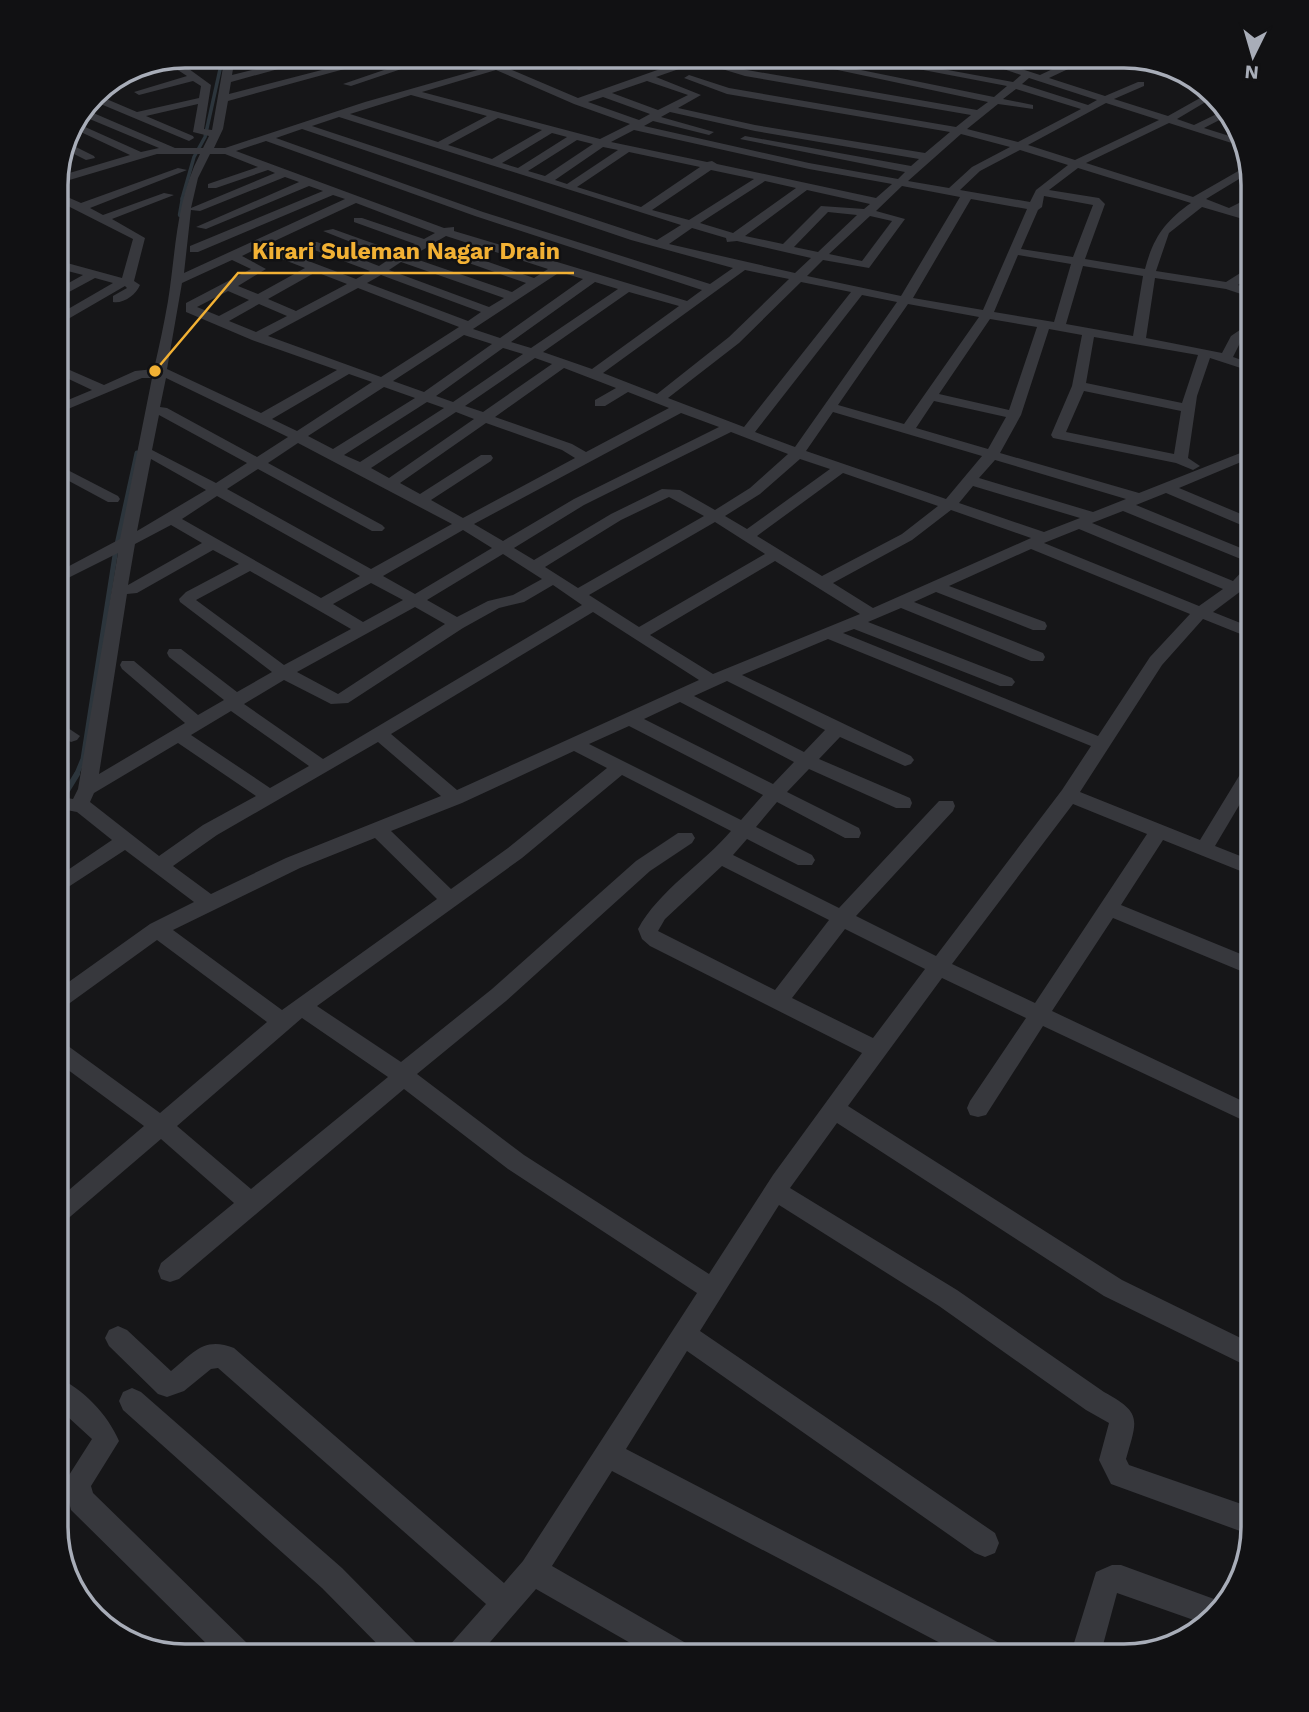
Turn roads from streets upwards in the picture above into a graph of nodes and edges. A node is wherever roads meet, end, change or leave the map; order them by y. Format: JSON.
{"nodes":[{"id":1,"x":250,"y":68,"type":"edge"},
{"id":2,"x":263,"y":68,"type":"edge"},
{"id":3,"x":276,"y":68,"type":"edge"},
{"id":4,"x":338,"y":68,"type":"edge"},
{"id":5,"x":398,"y":68,"type":"joint"},
{"id":6,"x":492,"y":68,"type":"edge"},
{"id":7,"x":501,"y":68,"type":"edge"},
{"id":8,"x":672,"y":69,"type":"edge"},
{"id":9,"x":694,"y":69,"type":"edge"},
{"id":10,"x":732,"y":69,"type":"edge"},
{"id":11,"x":826,"y":69,"type":"edge"},
{"id":12,"x":843,"y":69,"type":"edge"},
{"id":13,"x":925,"y":69,"type":"edge"},
{"id":14,"x":1013,"y":69,"type":"edge"},
{"id":15,"x":1059,"y":69,"type":"edge"},
{"id":16,"x":170,"y":70,"type":"edge"},
{"id":17,"x":315,"y":74,"type":"junction"},
{"id":18,"x":1028,"y":74,"type":"junction"},
{"id":19,"x":226,"y":76,"type":"edge"},
{"id":20,"x":195,"y":77,"type":"junction"},
{"id":21,"x":646,"y":77,"type":"junction"},
{"id":22,"x":690,"y":78,"type":"dead end"},
{"id":23,"x":1041,"y":78,"type":"junction"},
{"id":24,"x":348,"y":84,"type":"junction"},
{"id":25,"x":1141,"y":84,"type":"dead end"},
{"id":26,"x":437,"y":85,"type":"junction"},
{"id":27,"x":809,"y":85,"type":"junction"},
{"id":28,"x":1014,"y":85,"type":"junction"},
{"id":29,"x":623,"y":86,"type":"junction"},
{"id":30,"x":360,"y":89,"type":"dead end"},
{"id":31,"x":636,"y":91,"type":"dead end"},
{"id":32,"x":139,"y":92,"type":"dead end"},
{"id":33,"x":412,"y":92,"type":"junction"},
{"id":34,"x":602,"y":93,"type":"junction"},
{"id":35,"x":799,"y":93,"type":"junction"},
{"id":36,"x":372,"y":94,"type":"dead end"},
{"id":37,"x":658,"y":99,"type":"dead end"},
{"id":38,"x":997,"y":99,"type":"junction"},
{"id":39,"x":1106,"y":99,"type":"junction"},
{"id":40,"x":203,"y":100,"type":"junction"},
{"id":41,"x":384,"y":100,"type":"junction"},
{"id":42,"x":1203,"y":100,"type":"edge"},
{"id":43,"x":790,"y":101,"type":"junction"},
{"id":44,"x":105,"y":102,"type":"edge"},
{"id":45,"x":578,"y":102,"type":"junction"},
{"id":46,"x":737,"y":102,"type":"dead end"},
{"id":47,"x":1029,"y":107,"type":"dead end"},
{"id":48,"x":1089,"y":108,"type":"junction"},
{"id":49,"x":669,"y":109,"type":"junction"},
{"id":50,"x":781,"y":110,"type":"junction"},
{"id":51,"x":340,"y":114,"type":"junction"},
{"id":52,"x":138,"y":115,"type":"junction"},
{"id":53,"x":496,"y":115,"type":"junction"},
{"id":54,"x":92,"y":116,"type":"edge"},
{"id":55,"x":974,"y":117,"type":"junction"},
{"id":56,"x":1218,"y":117,"type":"edge"},
{"id":57,"x":766,"y":119,"type":"junction"},
{"id":58,"x":1168,"y":121,"type":"junction"},
{"id":59,"x":637,"y":125,"type":"junction"},
{"id":60,"x":302,"y":126,"type":"junction"},
{"id":61,"x":755,"y":128,"type":"junction"},
{"id":62,"x":83,"y":129,"type":"edge"},
{"id":63,"x":552,"y":129,"type":"junction"},
{"id":64,"x":1194,"y":129,"type":"junction"},
{"id":65,"x":958,"y":130,"type":"junction"},
{"id":66,"x":209,"y":133,"type":"junction"},
{"id":67,"x":1229,"y":133,"type":"edge"},
{"id":68,"x":576,"y":136,"type":"junction"},
{"id":69,"x":1222,"y":137,"type":"junction"},
{"id":70,"x":189,"y":138,"type":"dead end"},
{"id":71,"x":266,"y":138,"type":"junction"},
{"id":72,"x":741,"y":138,"type":"junction"},
{"id":73,"x":948,"y":138,"type":"junction"},
{"id":74,"x":1231,"y":140,"type":"edge"},
{"id":75,"x":601,"y":143,"type":"junction"},
{"id":76,"x":441,"y":145,"type":"junction"},
{"id":77,"x":1020,"y":145,"type":"junction"},
{"id":78,"x":938,"y":147,"type":"junction"},
{"id":79,"x":171,"y":149,"type":"junction"},
{"id":80,"x":626,"y":149,"type":"junction"},
{"id":81,"x":729,"y":149,"type":"junction"},
{"id":82,"x":74,"y":150,"type":"edge"},
{"id":83,"x":200,"y":151,"type":"junction"},
{"id":84,"x":226,"y":151,"type":"junction"},
{"id":85,"x":139,"y":156,"type":"junction"},
{"id":86,"x":927,"y":157,"type":"junction"},
{"id":87,"x":90,"y":158,"type":"dead end"},
{"id":88,"x":493,"y":163,"type":"junction"},
{"id":89,"x":1081,"y":164,"type":"junction"},
{"id":90,"x":268,"y":167,"type":"junction"},
{"id":91,"x":708,"y":168,"type":"junction"},
{"id":92,"x":182,"y":170,"type":"dead end"},
{"id":93,"x":913,"y":170,"type":"junction"},
{"id":94,"x":520,"y":172,"type":"junction"},
{"id":95,"x":284,"y":173,"type":"junction"},
{"id":96,"x":1240,"y":174,"type":"edge"},
{"id":97,"x":69,"y":177,"type":"edge"},
{"id":98,"x":761,"y":179,"type":"junction"},
{"id":99,"x":547,"y":180,"type":"junction"},
{"id":100,"x":308,"y":182,"type":"junction"},
{"id":101,"x":898,"y":183,"type":"junction"},
{"id":102,"x":212,"y":186,"type":"dead end"},
{"id":103,"x":569,"y":187,"type":"junction"},
{"id":104,"x":803,"y":188,"type":"junction"},
{"id":105,"x":331,"y":191,"type":"junction"},
{"id":106,"x":951,"y":192,"type":"junction"},
{"id":107,"x":1040,"y":192,"type":"junction"},
{"id":108,"x":168,"y":195,"type":"dead end"},
{"id":109,"x":967,"y":195,"type":"junction"},
{"id":110,"x":355,"y":200,"type":"junction"},
{"id":111,"x":1200,"y":200,"type":"junction"},
{"id":112,"x":69,"y":202,"type":"edge"},
{"id":113,"x":878,"y":202,"type":"junction"},
{"id":114,"x":1241,"y":206,"type":"edge"},
{"id":115,"x":1036,"y":207,"type":"junction"},
{"id":116,"x":79,"y":208,"type":"junction"},
{"id":117,"x":196,"y":209,"type":"dead end"},
{"id":118,"x":642,"y":211,"type":"junction"},
{"id":119,"x":1232,"y":211,"type":"junction"},
{"id":120,"x":867,"y":213,"type":"junction"},
{"id":121,"x":479,"y":214,"type":"junction"},
{"id":122,"x":1241,"y":214,"type":"edge"},
{"id":123,"x":102,"y":219,"type":"junction"},
{"id":124,"x":358,"y":220,"type":"dead end"},
{"id":125,"x":693,"y":225,"type":"junction"},
{"id":126,"x":202,"y":227,"type":"dead end"},
{"id":127,"x":329,"y":231,"type":"dead end"},
{"id":128,"x":444,"y":232,"type":"junction"},
{"id":129,"x":735,"y":237,"type":"junction"},
{"id":130,"x":660,"y":244,"type":"junction"},
{"id":131,"x":257,"y":245,"type":"junction"},
{"id":132,"x":313,"y":245,"type":"dead end"},
{"id":133,"x":423,"y":245,"type":"junction"},
{"id":134,"x":786,"y":248,"type":"junction"},
{"id":135,"x":194,"y":249,"type":"dead end"},
{"id":136,"x":1014,"y":251,"type":"junction"},
{"id":137,"x":233,"y":256,"type":"junction"},
{"id":138,"x":401,"y":257,"type":"junction"},
{"id":139,"x":708,"y":257,"type":"junction"},
{"id":140,"x":820,"y":257,"type":"junction"},
{"id":141,"x":1078,"y":261,"type":"junction"},
{"id":142,"x":743,"y":266,"type":"junction"},
{"id":143,"x":70,"y":268,"type":"edge"},
{"id":144,"x":313,"y":268,"type":"junction"},
{"id":145,"x":558,"y":268,"type":"junction"},
{"id":146,"x":260,"y":269,"type":"junction"},
{"id":147,"x":379,"y":270,"type":"junction"},
{"id":148,"x":95,"y":273,"type":"junction"},
{"id":149,"x":1151,"y":273,"type":"junction"},
{"id":150,"x":1241,"y":277,"type":"edge"},
{"id":151,"x":593,"y":278,"type":"junction"},
{"id":152,"x":796,"y":279,"type":"junction"},
{"id":153,"x":291,"y":280,"type":"junction"},
{"id":154,"x":177,"y":281,"type":"junction"},
{"id":155,"x":125,"y":283,"type":"junction"},
{"id":156,"x":536,"y":283,"type":"junction"},
{"id":157,"x":356,"y":284,"type":"junction"},
{"id":158,"x":228,"y":286,"type":"junction"},
{"id":159,"x":1228,"y":286,"type":"junction"},
{"id":160,"x":69,"y":288,"type":"edge"},
{"id":161,"x":627,"y":288,"type":"junction"},
{"id":162,"x":712,"y":289,"type":"junction"},
{"id":163,"x":1241,"y":290,"type":"edge"},
{"id":164,"x":858,"y":291,"type":"junction"},
{"id":165,"x":514,"y":297,"type":"junction"},
{"id":166,"x":117,"y":299,"type":"dead end"},
{"id":167,"x":258,"y":299,"type":"junction"},
{"id":168,"x":905,"y":300,"type":"junction"},
{"id":169,"x":691,"y":306,"type":"junction"},
{"id":170,"x":491,"y":312,"type":"junction"},
{"id":171,"x":987,"y":314,"type":"junction"},
{"id":172,"x":69,"y":315,"type":"edge"},
{"id":173,"x":297,"y":316,"type":"junction"},
{"id":174,"x":218,"y":322,"type":"junction"},
{"id":175,"x":1052,"y":324,"type":"junction"},
{"id":176,"x":466,"y":328,"type":"junction"},
{"id":177,"x":1089,"y":331,"type":"junction"},
{"id":178,"x":1241,"y":335,"type":"edge"},
{"id":179,"x":257,"y":337,"type":"junction"},
{"id":180,"x":1139,"y":339,"type":"junction"},
{"id":181,"x":502,"y":343,"type":"junction"},
{"id":182,"x":1205,"y":352,"type":"junction"},
{"id":183,"x":532,"y":353,"type":"junction"},
{"id":184,"x":1226,"y":357,"type":"junction"},
{"id":185,"x":562,"y":363,"type":"junction"},
{"id":186,"x":1241,"y":364,"type":"edge"},
{"id":187,"x":347,"y":369,"type":"junction"},
{"id":188,"x":156,"y":372,"type":"junction"},
{"id":189,"x":69,"y":374,"type":"edge"},
{"id":190,"x":593,"y":374,"type":"junction"},
{"id":191,"x":382,"y":382,"type":"junction"},
{"id":192,"x":1079,"y":386,"type":"junction"},
{"id":193,"x":627,"y":387,"type":"junction"},
{"id":194,"x":104,"y":390,"type":"junction"},
{"id":195,"x":931,"y":396,"type":"junction"},
{"id":196,"x":425,"y":397,"type":"junction"},
{"id":197,"x":659,"y":399,"type":"junction"},
{"id":198,"x":600,"y":403,"type":"dead end"},
{"id":199,"x":69,"y":405,"type":"edge"},
{"id":200,"x":455,"y":407,"type":"junction"},
{"id":201,"x":681,"y":407,"type":"junction"},
{"id":202,"x":830,"y":407,"type":"junction"},
{"id":203,"x":1188,"y":408,"type":"junction"},
{"id":204,"x":162,"y":411,"type":"dead end"},
{"id":205,"x":1014,"y":415,"type":"junction"},
{"id":206,"x":483,"y":416,"type":"junction"},
{"id":207,"x":261,"y":419,"type":"junction"},
{"id":208,"x":908,"y":429,"type":"junction"},
{"id":209,"x":739,"y":430,"type":"junction"},
{"id":210,"x":297,"y":437,"type":"junction"},
{"id":211,"x":798,"y":453,"type":"junction"},
{"id":212,"x":993,"y":453,"type":"junction"},
{"id":213,"x":153,"y":454,"type":"dead end"},
{"id":214,"x":334,"y":455,"type":"junction"},
{"id":215,"x":1241,"y":457,"type":"edge"},
{"id":216,"x":486,"y":458,"type":"dead end"},
{"id":217,"x":586,"y":458,"type":"junction"},
{"id":218,"x":1180,"y":460,"type":"junction"},
{"id":219,"x":258,"y":464,"type":"junction"},
{"id":220,"x":361,"y":468,"type":"junction"},
{"id":221,"x":841,"y":468,"type":"junction"},
{"id":222,"x":1204,"y":472,"type":"junction"},
{"id":223,"x":69,"y":475,"type":"edge"},
{"id":224,"x":969,"y":480,"type":"junction"},
{"id":225,"x":390,"y":484,"type":"junction"},
{"id":226,"x":1167,"y":488,"type":"junction"},
{"id":227,"x":216,"y":489,"type":"junction"},
{"id":228,"x":113,"y":499,"type":"dead end"},
{"id":229,"x":1142,"y":499,"type":"junction"},
{"id":230,"x":421,"y":501,"type":"junction"},
{"id":231,"x":949,"y":505,"type":"junction"},
{"id":232,"x":1124,"y":506,"type":"junction"},
{"id":233,"x":715,"y":516,"type":"junction"},
{"id":234,"x":171,"y":519,"type":"junction"},
{"id":235,"x":1086,"y":520,"type":"junction"},
{"id":236,"x":1241,"y":520,"type":"edge"},
{"id":237,"x":463,"y":524,"type":"junction"},
{"id":238,"x":377,"y":528,"type":"dead end"},
{"id":239,"x":747,"y":536,"type":"junction"},
{"id":240,"x":1038,"y":540,"type":"junction"},
{"id":241,"x":214,"y":543,"type":"junction"},
{"id":242,"x":119,"y":547,"type":"junction"},
{"id":243,"x":502,"y":549,"type":"junction"},
{"id":244,"x":776,"y":554,"type":"junction"},
{"id":245,"x":1241,"y":554,"type":"edge"},
{"id":246,"x":251,"y":564,"type":"junction"},
{"id":247,"x":534,"y":567,"type":"junction"},
{"id":248,"x":69,"y":573,"type":"edge"},
{"id":249,"x":370,"y":577,"type":"junction"},
{"id":250,"x":554,"y":578,"type":"junction"},
{"id":251,"x":1241,"y":582,"type":"edge"},
{"id":252,"x":821,"y":583,"type":"junction"},
{"id":253,"x":935,"y":586,"type":"junction"},
{"id":254,"x":1235,"y":588,"type":"junction"},
{"id":255,"x":131,"y":590,"type":"dead end"},
{"id":256,"x":586,"y":600,"type":"junction"},
{"id":257,"x":413,"y":601,"type":"junction"},
{"id":258,"x":900,"y":602,"type":"junction"},
{"id":259,"x":320,"y":604,"type":"junction"},
{"id":260,"x":1199,"y":614,"type":"junction"},
{"id":261,"x":872,"y":615,"type":"junction"},
{"id":262,"x":852,"y":622,"type":"junction"},
{"id":263,"x":457,"y":624,"type":"junction"},
{"id":264,"x":1039,"y":626,"type":"dead end"},
{"id":265,"x":362,"y":628,"type":"junction"},
{"id":266,"x":1241,"y":630,"type":"edge"},
{"id":267,"x":828,"y":633,"type":"junction"},
{"id":268,"x":638,"y":635,"type":"junction"},
{"id":269,"x":175,"y":653,"type":"dead end"},
{"id":270,"x":1037,"y":657,"type":"dead end"},
{"id":271,"x":128,"y":665,"type":"dead end"},
{"id":272,"x":283,"y":672,"type":"junction"},
{"id":273,"x":720,"y":677,"type":"junction"},
{"id":274,"x":1006,"y":682,"type":"dead end"},
{"id":275,"x":681,"y":696,"type":"junction"},
{"id":276,"x":234,"y":701,"type":"junction"},
{"id":277,"x":630,"y":719,"type":"junction"},
{"id":278,"x":196,"y":723,"type":"junction"},
{"id":279,"x":837,"y":729,"type":"junction"},
{"id":280,"x":379,"y":733,"type":"junction"},
{"id":281,"x":177,"y":734,"type":"junction"},
{"id":282,"x":575,"y":744,"type":"junction"},
{"id":283,"x":1102,"y":744,"type":"junction"},
{"id":284,"x":905,"y":760,"type":"dead end"},
{"id":285,"x":807,"y":761,"type":"junction"},
{"id":286,"x":322,"y":767,"type":"junction"},
{"id":287,"x":620,"y":767,"type":"junction"},
{"id":288,"x":1241,"y":786,"type":"edge"},
{"id":289,"x":87,"y":789,"type":"junction"},
{"id":290,"x":774,"y":794,"type":"junction"},
{"id":291,"x":1069,"y":795,"type":"junction"},
{"id":292,"x":270,"y":797,"type":"junction"},
{"id":293,"x":455,"y":798,"type":"junction"},
{"id":294,"x":903,"y":803,"type":"dead end"},
{"id":295,"x":946,"y":806,"type":"dead end"},
{"id":296,"x":377,"y":828,"type":"junction"},
{"id":297,"x":745,"y":830,"type":"junction"},
{"id":298,"x":1159,"y":831,"type":"junction"},
{"id":299,"x":852,"y":833,"type":"dead end"},
{"id":300,"x":685,"y":838,"type":"dead end"},
{"id":301,"x":126,"y":840,"type":"junction"},
{"id":302,"x":1204,"y":849,"type":"junction"},
{"id":303,"x":720,"y":857,"type":"junction"},
{"id":304,"x":805,"y":860,"type":"dead end"},
{"id":305,"x":1241,"y":864,"type":"edge"},
{"id":306,"x":159,"y":866,"type":"junction"},
{"id":307,"x":68,"y":879,"type":"edge"},
{"id":308,"x":450,"y":900,"type":"junction"},
{"id":309,"x":209,"y":902,"type":"junction"},
{"id":310,"x":1108,"y":908,"type":"junction"},
{"id":311,"x":842,"y":918,"type":"junction"},
{"id":312,"x":157,"y":929,"type":"junction"},
{"id":313,"x":1241,"y":963,"type":"edge"},
{"id":314,"x":939,"y":967,"type":"junction"},
{"id":315,"x":68,"y":993,"type":"edge"},
{"id":316,"x":778,"y":1001,"type":"junction"},
{"id":317,"x":301,"y":1006,"type":"junction"},
{"id":318,"x":1038,"y":1014,"type":"junction"},
{"id":319,"x":282,"y":1022,"type":"junction"},
{"id":320,"x":877,"y":1050,"type":"junction"},
{"id":321,"x":68,"y":1058,"type":"edge"},
{"id":322,"x":402,"y":1076,"type":"junction"},
{"id":323,"x":978,"y":1108,"type":"dead end"},
{"id":324,"x":834,"y":1109,"type":"junction"},
{"id":325,"x":1241,"y":1110,"type":"edge"},
{"id":326,"x":161,"y":1126,"type":"junction"},
{"id":327,"x":776,"y":1191,"type":"junction"},
{"id":328,"x":251,"y":1203,"type":"junction"},
{"id":329,"x":68,"y":1205,"type":"edge"},
{"id":330,"x":170,"y":1271,"type":"dead end"},
{"id":331,"x":713,"y":1290,"type":"junction"},
{"id":332,"x":684,"y":1334,"type":"junction"},
{"id":333,"x":118,"y":1338,"type":"dead end"},
{"id":334,"x":1241,"y":1351,"type":"edge"},
{"id":335,"x":68,"y":1399,"type":"edge"},
{"id":336,"x":132,"y":1401,"type":"dead end"},
{"id":337,"x":608,"y":1454,"type":"junction"},
{"id":338,"x":1241,"y":1518,"type":"edge"},
{"id":339,"x":985,"y":1543,"type":"dead end"},
{"id":340,"x":533,"y":1571,"type":"junction"},
{"id":341,"x":506,"y":1603,"type":"junction"},
{"id":342,"x":1206,"y":1610,"type":"edge"},
{"id":343,"x":228,"y":1644,"type":"edge"},
{"id":344,"x":398,"y":1644,"type":"edge"},
{"id":345,"x":470,"y":1644,"type":"edge"},
{"id":346,"x":660,"y":1644,"type":"edge"},
{"id":347,"x":972,"y":1644,"type":"edge"},
{"id":348,"x":1088,"y":1644,"type":"edge"}],
"edges":[{"from":1,"to":19,"type":"street"},
{"from":2,"to":19,"type":"street"},
{"from":3,"to":19,"type":"street"},
{"from":4,"to":17,"type":"street"},
{"from":5,"to":24,"type":"street"},
{"from":5,"to":26,"type":"street"},
{"from":6,"to":26,"type":"street"},
{"from":7,"to":45,"type":"street"},
{"from":8,"to":21,"type":"street"},
{"from":9,"to":35,"type":"street"},
{"from":10,"to":27,"type":"street"},
{"from":11,"to":27,"type":"street"},
{"from":12,"to":38,"type":"street"},
{"from":13,"to":28,"type":"street"},
{"from":14,"to":18,"type":"street"},
{"from":15,"to":23,"type":"street"},
{"from":16,"to":20,"type":"street"},
{"from":17,"to":19,"type":"street"},
{"from":17,"to":24,"type":"street"},
{"from":18,"to":23,"type":"street"},
{"from":18,"to":28,"type":"street"},
{"from":19,"to":66,"type":"street"},
{"from":20,"to":32,"type":"street"},
{"from":20,"to":40,"type":"street"},
{"from":21,"to":29,"type":"street"},
{"from":21,"to":49,"type":"street"},
{"from":22,"to":43,"type":"street"},
{"from":23,"to":39,"type":"street"},
{"from":24,"to":30,"type":"street"},
{"from":25,"to":39,"type":"street"},
{"from":26,"to":33,"type":"street"},
{"from":27,"to":35,"type":"street"},
{"from":27,"to":55,"type":"street"},
{"from":28,"to":38,"type":"street"},
{"from":28,"to":48,"type":"street"},
{"from":29,"to":31,"type":"street"},
{"from":29,"to":34,"type":"street"},
{"from":33,"to":41,"type":"street"},
{"from":33,"to":53,"type":"street"},
{"from":34,"to":45,"type":"street"},
{"from":34,"to":49,"type":"street"},
{"from":35,"to":43,"type":"street"},
{"from":35,"to":55,"type":"street"},
{"from":36,"to":41,"type":"street"},
{"from":37,"to":49,"type":"street"},
{"from":38,"to":47,"type":"street"},
{"from":38,"to":55,"type":"street"},
{"from":39,"to":48,"type":"street"},
{"from":39,"to":58,"type":"street"},
{"from":40,"to":52,"type":"street"},
{"from":40,"to":66,"type":"street"},
{"from":41,"to":51,"type":"street"},
{"from":42,"to":58,"type":"street"},
{"from":43,"to":50,"type":"street"},
{"from":43,"to":65,"type":"street"},
{"from":44,"to":52,"type":"street"},
{"from":45,"to":59,"type":"street"},
{"from":46,"to":50,"type":"street"},
{"from":48,"to":77,"type":"street"},
{"from":49,"to":57,"type":"street"},
{"from":49,"to":59,"type":"street"},
{"from":49,"to":61,"type":"street"},
{"from":49,"to":72,"type":"street"},
{"from":50,"to":73,"type":"street"},
{"from":51,"to":60,"type":"street"},
{"from":51,"to":76,"type":"street"},
{"from":52,"to":70,"type":"street"},
{"from":53,"to":63,"type":"street"},
{"from":53,"to":76,"type":"street"},
{"from":54,"to":79,"type":"street"},
{"from":55,"to":65,"type":"street"},
{"from":56,"to":64,"type":"street"},
{"from":57,"to":61,"type":"street"},
{"from":57,"to":78,"type":"street"},
{"from":58,"to":64,"type":"street"},
{"from":58,"to":89,"type":"street"},
{"from":59,"to":75,"type":"street"},
{"from":59,"to":81,"type":"street"},
{"from":60,"to":71,"type":"street"},
{"from":60,"to":130,"type":"street"},
{"from":61,"to":72,"type":"street"},
{"from":61,"to":86,"type":"street"},
{"from":62,"to":85,"type":"street"},
{"from":63,"to":68,"type":"street"},
{"from":63,"to":88,"type":"street"},
{"from":64,"to":69,"type":"street"},
{"from":65,"to":73,"type":"street"},
{"from":65,"to":77,"type":"street"},
{"from":66,"to":83,"type":"street"},
{"from":67,"to":69,"type":"street"},
{"from":68,"to":75,"type":"street"},
{"from":68,"to":94,"type":"street"},
{"from":69,"to":74,"type":"street"},
{"from":71,"to":84,"type":"street"},
{"from":71,"to":121,"type":"street"},
{"from":72,"to":81,"type":"street"},
{"from":72,"to":93,"type":"street"},
{"from":73,"to":78,"type":"street"},
{"from":75,"to":80,"type":"street"},
{"from":75,"to":99,"type":"street"},
{"from":76,"to":88,"type":"street"},
{"from":77,"to":89,"type":"street"},
{"from":77,"to":106,"type":"street"},
{"from":78,"to":86,"type":"street"},
{"from":79,"to":83,"type":"street"},
{"from":79,"to":85,"type":"street"},
{"from":80,"to":91,"type":"street"},
{"from":80,"to":103,"type":"street"},
{"from":81,"to":91,"type":"street"},
{"from":81,"to":101,"type":"street"},
{"from":82,"to":87,"type":"street"},
{"from":83,"to":84,"type":"street"},
{"from":83,"to":154,"type":"street"},
{"from":84,"to":90,"type":"street"},
{"from":85,"to":97,"type":"street"},
{"from":86,"to":93,"type":"street"},
{"from":88,"to":94,"type":"street"},
{"from":89,"to":107,"type":"street"},
{"from":89,"to":111,"type":"street"},
{"from":90,"to":95,"type":"street"},
{"from":90,"to":102,"type":"street"},
{"from":91,"to":98,"type":"street"},
{"from":91,"to":118,"type":"street"},
{"from":92,"to":116,"type":"street"},
{"from":93,"to":101,"type":"street"},
{"from":94,"to":99,"type":"street"},
{"from":95,"to":100,"type":"street"},
{"from":95,"to":117,"type":"street"},
{"from":96,"to":111,"type":"street"},
{"from":98,"to":104,"type":"street"},
{"from":98,"to":125,"type":"street"},
{"from":99,"to":103,"type":"street"},
{"from":100,"to":105,"type":"street"},
{"from":100,"to":126,"type":"street"},
{"from":101,"to":106,"type":"street"},
{"from":101,"to":113,"type":"street"},
{"from":103,"to":118,"type":"street"},
{"from":104,"to":113,"type":"street"},
{"from":104,"to":129,"type":"street"},
{"from":105,"to":110,"type":"street"},
{"from":105,"to":135,"type":"street"},
{"from":106,"to":109,"type":"street"},
{"from":107,"to":115,"type":"street"},
{"from":107,"to":141,"type":"street"},
{"from":108,"to":123,"type":"street"},
{"from":109,"to":115,"type":"street"},
{"from":109,"to":168,"type":"street"},
{"from":110,"to":128,"type":"street"},
{"from":110,"to":131,"type":"street"},
{"from":111,"to":119,"type":"street"},
{"from":111,"to":149,"type":"street"},
{"from":112,"to":116,"type":"street"},
{"from":113,"to":120,"type":"street"},
{"from":114,"to":119,"type":"street"},
{"from":115,"to":136,"type":"street"},
{"from":116,"to":123,"type":"street"},
{"from":118,"to":125,"type":"street"},
{"from":119,"to":122,"type":"street"},
{"from":120,"to":134,"type":"street"},
{"from":120,"to":140,"type":"street"},
{"from":120,"to":140,"type":"street"},
{"from":121,"to":128,"type":"street"},
{"from":121,"to":162,"type":"street"},
{"from":123,"to":155,"type":"street"},
{"from":124,"to":133,"type":"street"},
{"from":125,"to":129,"type":"street"},
{"from":125,"to":130,"type":"street"},
{"from":127,"to":138,"type":"street"},
{"from":128,"to":133,"type":"street"},
{"from":128,"to":145,"type":"street"},
{"from":129,"to":134,"type":"street"},
{"from":129,"to":139,"type":"street"},
{"from":130,"to":139,"type":"street"},
{"from":131,"to":137,"type":"street"},
{"from":131,"to":144,"type":"street"},
{"from":132,"to":147,"type":"street"},
{"from":133,"to":138,"type":"street"},
{"from":133,"to":156,"type":"street"},
{"from":134,"to":140,"type":"street"},
{"from":136,"to":141,"type":"street"},
{"from":136,"to":171,"type":"street"},
{"from":137,"to":146,"type":"street"},
{"from":137,"to":154,"type":"street"},
{"from":138,"to":147,"type":"street"},
{"from":138,"to":165,"type":"street"},
{"from":139,"to":142,"type":"street"},
{"from":140,"to":152,"type":"street"},
{"from":141,"to":149,"type":"street"},
{"from":141,"to":175,"type":"street"},
{"from":142,"to":152,"type":"street"},
{"from":142,"to":162,"type":"street"},
{"from":143,"to":148,"type":"street"},
{"from":144,"to":153,"type":"street"},
{"from":144,"to":157,"type":"street"},
{"from":145,"to":151,"type":"street"},
{"from":145,"to":156,"type":"street"},
{"from":146,"to":153,"type":"street"},
{"from":146,"to":158,"type":"street"},
{"from":147,"to":157,"type":"street"},
{"from":147,"to":170,"type":"street"},
{"from":148,"to":155,"type":"street"},
{"from":148,"to":160,"type":"street"},
{"from":149,"to":159,"type":"street"},
{"from":149,"to":180,"type":"street"},
{"from":150,"to":159,"type":"street"},
{"from":151,"to":161,"type":"street"},
{"from":151,"to":181,"type":"street"},
{"from":152,"to":164,"type":"street"},
{"from":152,"to":197,"type":"street"},
{"from":153,"to":167,"type":"street"},
{"from":154,"to":188,"type":"street"},
{"from":155,"to":166,"type":"street"},
{"from":155,"to":172,"type":"street"},
{"from":156,"to":165,"type":"street"},
{"from":157,"to":173,"type":"street"},
{"from":157,"to":176,"type":"street"},
{"from":158,"to":167,"type":"street"},
{"from":158,"to":174,"type":"street"},
{"from":159,"to":163,"type":"street"},
{"from":161,"to":169,"type":"street"},
{"from":161,"to":183,"type":"street"},
{"from":162,"to":169,"type":"street"},
{"from":164,"to":168,"type":"street"},
{"from":164,"to":209,"type":"street"},
{"from":165,"to":170,"type":"street"},
{"from":167,"to":173,"type":"street"},
{"from":167,"to":174,"type":"street"},
{"from":168,"to":171,"type":"street"},
{"from":168,"to":202,"type":"street"},
{"from":169,"to":190,"type":"street"},
{"from":170,"to":176,"type":"street"},
{"from":171,"to":175,"type":"street"},
{"from":171,"to":195,"type":"street"},
{"from":173,"to":179,"type":"street"},
{"from":174,"to":179,"type":"street"},
{"from":175,"to":177,"type":"street"},
{"from":175,"to":205,"type":"street"},
{"from":176,"to":181,"type":"street"},
{"from":176,"to":191,"type":"street"},
{"from":177,"to":180,"type":"street"},
{"from":177,"to":192,"type":"street"},
{"from":178,"to":184,"type":"street"},
{"from":179,"to":187,"type":"street"},
{"from":180,"to":182,"type":"street"},
{"from":181,"to":183,"type":"street"},
{"from":181,"to":196,"type":"street"},
{"from":182,"to":184,"type":"street"},
{"from":182,"to":203,"type":"street"},
{"from":183,"to":185,"type":"street"},
{"from":183,"to":200,"type":"street"},
{"from":184,"to":186,"type":"street"},
{"from":185,"to":190,"type":"street"},
{"from":185,"to":206,"type":"street"},
{"from":187,"to":191,"type":"street"},
{"from":187,"to":207,"type":"street"},
{"from":188,"to":194,"type":"street"},
{"from":188,"to":207,"type":"street"},
{"from":188,"to":242,"type":"street"},
{"from":189,"to":194,"type":"street"},
{"from":190,"to":193,"type":"street"},
{"from":191,"to":196,"type":"street"},
{"from":191,"to":210,"type":"street"},
{"from":192,"to":203,"type":"street"},
{"from":192,"to":218,"type":"street"},
{"from":193,"to":197,"type":"street"},
{"from":193,"to":198,"type":"street"},
{"from":194,"to":199,"type":"street"},
{"from":195,"to":205,"type":"street"},
{"from":195,"to":208,"type":"street"},
{"from":196,"to":200,"type":"street"},
{"from":196,"to":214,"type":"street"},
{"from":197,"to":201,"type":"street"},
{"from":200,"to":206,"type":"street"},
{"from":200,"to":220,"type":"street"},
{"from":201,"to":209,"type":"street"},
{"from":201,"to":217,"type":"street"},
{"from":202,"to":208,"type":"street"},
{"from":202,"to":211,"type":"street"},
{"from":203,"to":218,"type":"street"},
{"from":204,"to":219,"type":"street"},
{"from":205,"to":212,"type":"street"},
{"from":206,"to":217,"type":"street"},
{"from":206,"to":225,"type":"street"},
{"from":207,"to":210,"type":"street"},
{"from":208,"to":212,"type":"street"},
{"from":209,"to":211,"type":"street"},
{"from":209,"to":243,"type":"street"},
{"from":210,"to":214,"type":"street"},
{"from":210,"to":219,"type":"street"},
{"from":211,"to":221,"type":"street"},
{"from":211,"to":233,"type":"street"},
{"from":212,"to":224,"type":"street"},
{"from":212,"to":229,"type":"street"},
{"from":213,"to":227,"type":"street"},
{"from":214,"to":220,"type":"street"},
{"from":215,"to":222,"type":"street"},
{"from":216,"to":230,"type":"street"},
{"from":217,"to":237,"type":"street"},
{"from":218,"to":222,"type":"street"},
{"from":219,"to":227,"type":"street"},
{"from":219,"to":238,"type":"street"},
{"from":220,"to":225,"type":"street"},
{"from":221,"to":231,"type":"street"},
{"from":221,"to":239,"type":"street"},
{"from":222,"to":226,"type":"street"},
{"from":223,"to":228,"type":"street"},
{"from":224,"to":231,"type":"street"},
{"from":224,"to":235,"type":"street"},
{"from":225,"to":230,"type":"street"},
{"from":226,"to":229,"type":"street"},
{"from":226,"to":236,"type":"street"},
{"from":227,"to":234,"type":"street"},
{"from":227,"to":249,"type":"street"},
{"from":229,"to":232,"type":"street"},
{"from":230,"to":237,"type":"street"},
{"from":231,"to":240,"type":"street"},
{"from":231,"to":252,"type":"street"},
{"from":232,"to":235,"type":"street"},
{"from":232,"to":245,"type":"street"},
{"from":233,"to":239,"type":"street"},
{"from":233,"to":247,"type":"street"},
{"from":233,"to":256,"type":"street"},
{"from":234,"to":241,"type":"street"},
{"from":234,"to":242,"type":"street"},
{"from":235,"to":240,"type":"street"},
{"from":235,"to":254,"type":"street"},
{"from":237,"to":243,"type":"street"},
{"from":237,"to":249,"type":"street"},
{"from":239,"to":244,"type":"street"},
{"from":240,"to":253,"type":"street"},
{"from":240,"to":260,"type":"street"},
{"from":241,"to":246,"type":"street"},
{"from":241,"to":255,"type":"street"},
{"from":242,"to":248,"type":"street"},
{"from":242,"to":289,"type":"street"},
{"from":243,"to":247,"type":"street"},
{"from":243,"to":257,"type":"street"},
{"from":244,"to":252,"type":"street"},
{"from":244,"to":268,"type":"street"},
{"from":246,"to":259,"type":"street"},
{"from":246,"to":272,"type":"street"},
{"from":247,"to":250,"type":"street"},
{"from":249,"to":257,"type":"street"},
{"from":249,"to":259,"type":"street"},
{"from":250,"to":256,"type":"street"},
{"from":250,"to":263,"type":"street"},
{"from":251,"to":254,"type":"street"},
{"from":252,"to":261,"type":"street"},
{"from":253,"to":258,"type":"street"},
{"from":253,"to":264,"type":"street"},
{"from":254,"to":260,"type":"street"},
{"from":256,"to":268,"type":"street"},
{"from":256,"to":280,"type":"street"},
{"from":257,"to":263,"type":"street"},
{"from":257,"to":265,"type":"street"},
{"from":258,"to":261,"type":"street"},
{"from":258,"to":270,"type":"street"},
{"from":259,"to":265,"type":"street"},
{"from":260,"to":266,"type":"street"},
{"from":260,"to":283,"type":"street"},
{"from":261,"to":262,"type":"street"},
{"from":262,"to":267,"type":"street"},
{"from":262,"to":274,"type":"street"},
{"from":263,"to":272,"type":"street"},
{"from":265,"to":272,"type":"street"},
{"from":267,"to":273,"type":"street"},
{"from":267,"to":283,"type":"street"},
{"from":268,"to":273,"type":"street"},
{"from":269,"to":276,"type":"street"},
{"from":271,"to":278,"type":"street"},
{"from":272,"to":276,"type":"street"},
{"from":273,"to":275,"type":"street"},
{"from":273,"to":279,"type":"street"},
{"from":275,"to":277,"type":"street"},
{"from":275,"to":285,"type":"street"},
{"from":276,"to":278,"type":"street"},
{"from":276,"to":286,"type":"street"},
{"from":277,"to":282,"type":"street"},
{"from":277,"to":290,"type":"street"},
{"from":278,"to":281,"type":"street"},
{"from":279,"to":284,"type":"street"},
{"from":279,"to":285,"type":"street"},
{"from":280,"to":286,"type":"street"},
{"from":280,"to":293,"type":"street"},
{"from":281,"to":289,"type":"street"},
{"from":281,"to":292,"type":"street"},
{"from":282,"to":287,"type":"street"},
{"from":282,"to":293,"type":"street"},
{"from":283,"to":291,"type":"street"},
{"from":285,"to":290,"type":"street"},
{"from":285,"to":294,"type":"street"},
{"from":286,"to":292,"type":"street"},
{"from":287,"to":297,"type":"street"},
{"from":287,"to":308,"type":"street"},
{"from":288,"to":302,"type":"street"},
{"from":289,"to":301,"type":"street"},
{"from":290,"to":297,"type":"street"},
{"from":290,"to":299,"type":"street"},
{"from":291,"to":298,"type":"street"},
{"from":291,"to":314,"type":"street"},
{"from":292,"to":306,"type":"street"},
{"from":293,"to":296,"type":"street"},
{"from":295,"to":311,"type":"street"},
{"from":296,"to":308,"type":"street"},
{"from":296,"to":309,"type":"street"},
{"from":297,"to":303,"type":"street"},
{"from":297,"to":304,"type":"street"},
{"from":298,"to":302,"type":"street"},
{"from":298,"to":310,"type":"street"},
{"from":300,"to":322,"type":"street"},
{"from":301,"to":306,"type":"street"},
{"from":301,"to":307,"type":"street"},
{"from":302,"to":305,"type":"street"},
{"from":303,"to":311,"type":"street"},
{"from":303,"to":316,"type":"street"},
{"from":306,"to":309,"type":"street"},
{"from":308,"to":317,"type":"street"},
{"from":309,"to":312,"type":"street"},
{"from":310,"to":313,"type":"street"},
{"from":310,"to":318,"type":"street"},
{"from":311,"to":314,"type":"street"},
{"from":311,"to":316,"type":"street"},
{"from":312,"to":315,"type":"street"},
{"from":312,"to":319,"type":"street"},
{"from":314,"to":318,"type":"street"},
{"from":314,"to":320,"type":"street"},
{"from":316,"to":320,"type":"street"},
{"from":317,"to":319,"type":"street"},
{"from":317,"to":322,"type":"street"},
{"from":318,"to":323,"type":"street"},
{"from":318,"to":325,"type":"street"},
{"from":319,"to":326,"type":"street"},
{"from":320,"to":324,"type":"street"},
{"from":321,"to":326,"type":"street"},
{"from":322,"to":328,"type":"street"},
{"from":322,"to":331,"type":"street"},
{"from":324,"to":327,"type":"street"},
{"from":324,"to":334,"type":"street"},
{"from":326,"to":328,"type":"street"},
{"from":326,"to":329,"type":"street"},
{"from":327,"to":331,"type":"street"},
{"from":327,"to":338,"type":"street"},
{"from":328,"to":330,"type":"street"},
{"from":331,"to":332,"type":"street"},
{"from":332,"to":337,"type":"street"},
{"from":332,"to":339,"type":"street"},
{"from":333,"to":341,"type":"street"},
{"from":335,"to":343,"type":"street"},
{"from":336,"to":344,"type":"street"},
{"from":337,"to":340,"type":"street"},
{"from":337,"to":347,"type":"street"},
{"from":340,"to":341,"type":"street"},
{"from":340,"to":346,"type":"street"},
{"from":341,"to":345,"type":"street"},
{"from":342,"to":348,"type":"street"}]}
